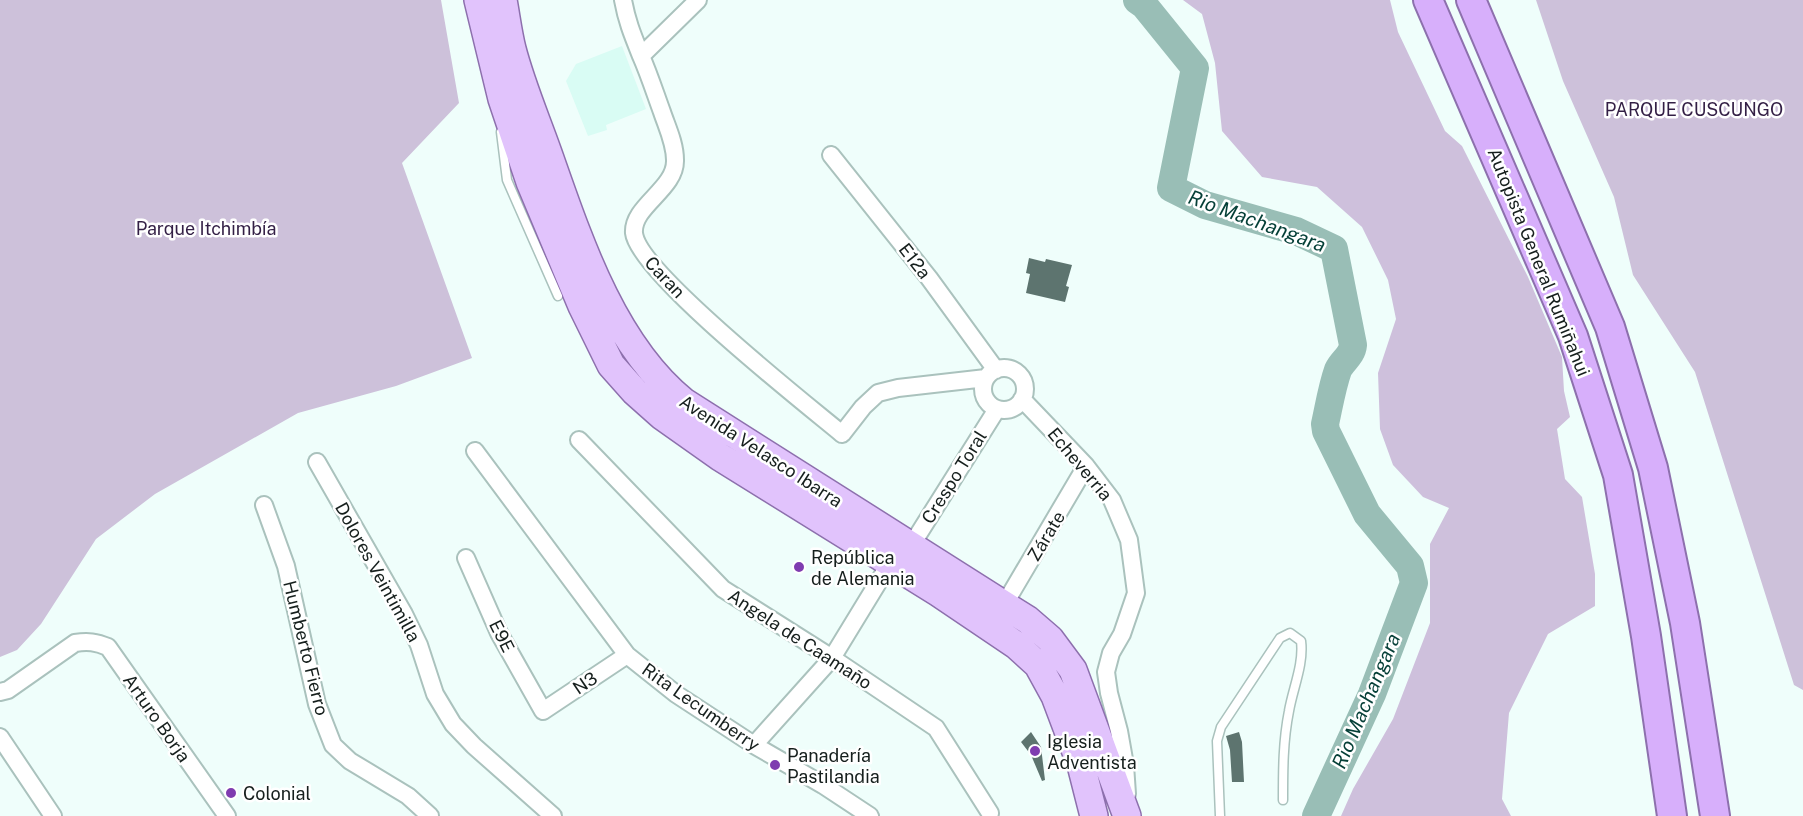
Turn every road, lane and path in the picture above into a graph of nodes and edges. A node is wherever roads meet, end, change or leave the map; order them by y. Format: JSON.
{"nodes":[{"id":1,"x":478,"y":0,"type":"edge"},
{"id":2,"x":503,"y":0,"type":"edge"},
{"id":3,"x":623,"y":0,"type":"edge"},
{"id":4,"x":699,"y":0,"type":"edge"},
{"id":5,"x":1428,"y":0,"type":"edge"},
{"id":6,"x":1471,"y":0,"type":"edge"},
{"id":7,"x":641,"y":56,"type":"junction"},
{"id":8,"x":502,"y":99,"type":"junction"},
{"id":9,"x":831,"y":154,"type":"dead end"},
{"id":10,"x":558,"y":296,"type":"dead end"},
{"id":11,"x":991,"y":374,"type":"junction"},
{"id":12,"x":1022,"y":399,"type":"junction"},
{"id":13,"x":997,"y":409,"type":"junction"},
{"id":14,"x":843,"y":434,"type":"joint"},
{"id":15,"x":579,"y":440,"type":"dead end"},
{"id":16,"x":475,"y":451,"type":"dead end"},
{"id":17,"x":317,"y":462,"type":"dead end"},
{"id":18,"x":1086,"y":466,"type":"junction"},
{"id":19,"x":264,"y":505,"type":"dead end"},
{"id":20,"x":910,"y":546,"type":"junction"},
{"id":21,"x":466,"y":558,"type":"dead end"},
{"id":22,"x":890,"y":563,"type":"junction"},
{"id":23,"x":1004,"y":604,"type":"junction"},
{"id":24,"x":627,"y":655,"type":"junction"},
{"id":25,"x":832,"y":658,"type":"junction"},
{"id":26,"x":0,"y":692,"type":"edge"},
{"id":27,"x":543,"y":711,"type":"joint"},
{"id":28,"x":0,"y":737,"type":"edge"},
{"id":29,"x":754,"y":746,"type":"junction"},
{"id":30,"x":1283,"y":801,"type":"dead end"},
{"id":31,"x":990,"y":813,"type":"dead end"},
{"id":32,"x":53,"y":816,"type":"edge"},
{"id":33,"x":226,"y":816,"type":"edge"},
{"id":34,"x":430,"y":816,"type":"edge"},
{"id":35,"x":553,"y":816,"type":"edge"},
{"id":36,"x":870,"y":816,"type":"edge"},
{"id":37,"x":1094,"y":816,"type":"edge"},
{"id":38,"x":1128,"y":816,"type":"edge"},
{"id":39,"x":1220,"y":816,"type":"edge"},
{"id":40,"x":1672,"y":816,"type":"edge"},
{"id":41,"x":1715,"y":816,"type":"edge"}],
"edges":[{"from":1,"to":8,"type":"main road","name":"Avenida Velasco Ibarra"},
{"from":2,"to":20,"type":"main road","name":"Avenida Velasco Ibarra"},
{"from":3,"to":7,"type":"street","name":"Caran"},
{"from":4,"to":7,"type":"street"},
{"from":5,"to":40,"type":"highway","name":"Autopista General Rumiñahui"},
{"from":6,"to":41,"type":"highway"},
{"from":7,"to":14,"type":"street","name":"Caran"},
{"from":8,"to":10,"type":"lane"},
{"from":8,"to":22,"type":"main road","name":"Avenida Velasco Ibarra"},
{"from":9,"to":11,"type":"street","name":"E12a"},
{"from":11,"to":12,"type":"street","name":"Echeverria"},
{"from":11,"to":13,"type":"street"},
{"from":11,"to":14,"type":"street","name":"Echeverria"},
{"from":12,"to":13,"type":"street"},
{"from":12,"to":18,"type":"street","name":"Echeverria"},
{"from":13,"to":20,"type":"street","name":"Crespo Toral"},
{"from":15,"to":25,"type":"street","name":"Angela de Caamaño"},
{"from":16,"to":24,"type":"street","name":"Rita Lecumberry"},
{"from":17,"to":35,"type":"street","name":"Dolores Veintimilla"},
{"from":18,"to":23,"type":"street","name":"Zárate"},
{"from":18,"to":38,"type":"street","name":"Echeverria"},
{"from":19,"to":34,"type":"street","name":"Humberto Fierro"},
{"from":20,"to":23,"type":"main road","name":"Avenida Velasco Ibarra"},
{"from":21,"to":27,"type":"street","name":"E9E"},
{"from":22,"to":25,"type":"street"},
{"from":22,"to":37,"type":"main road","name":"Avenida Velasco Ibarra"},
{"from":23,"to":38,"type":"main road","name":"Avenida Velasco Ibarra"},
{"from":24,"to":27,"type":"street","name":"N3"},
{"from":24,"to":29,"type":"street","name":"Rita Lecumberry"},
{"from":25,"to":29,"type":"street"},
{"from":25,"to":31,"type":"street","name":"Angela de Caamaño"},
{"from":26,"to":33,"type":"street","name":"Arturo Borja"},
{"from":28,"to":32,"type":"street"},
{"from":29,"to":36,"type":"street","name":"Rita Lecumberry"},
{"from":30,"to":39,"type":"lane"}]}
